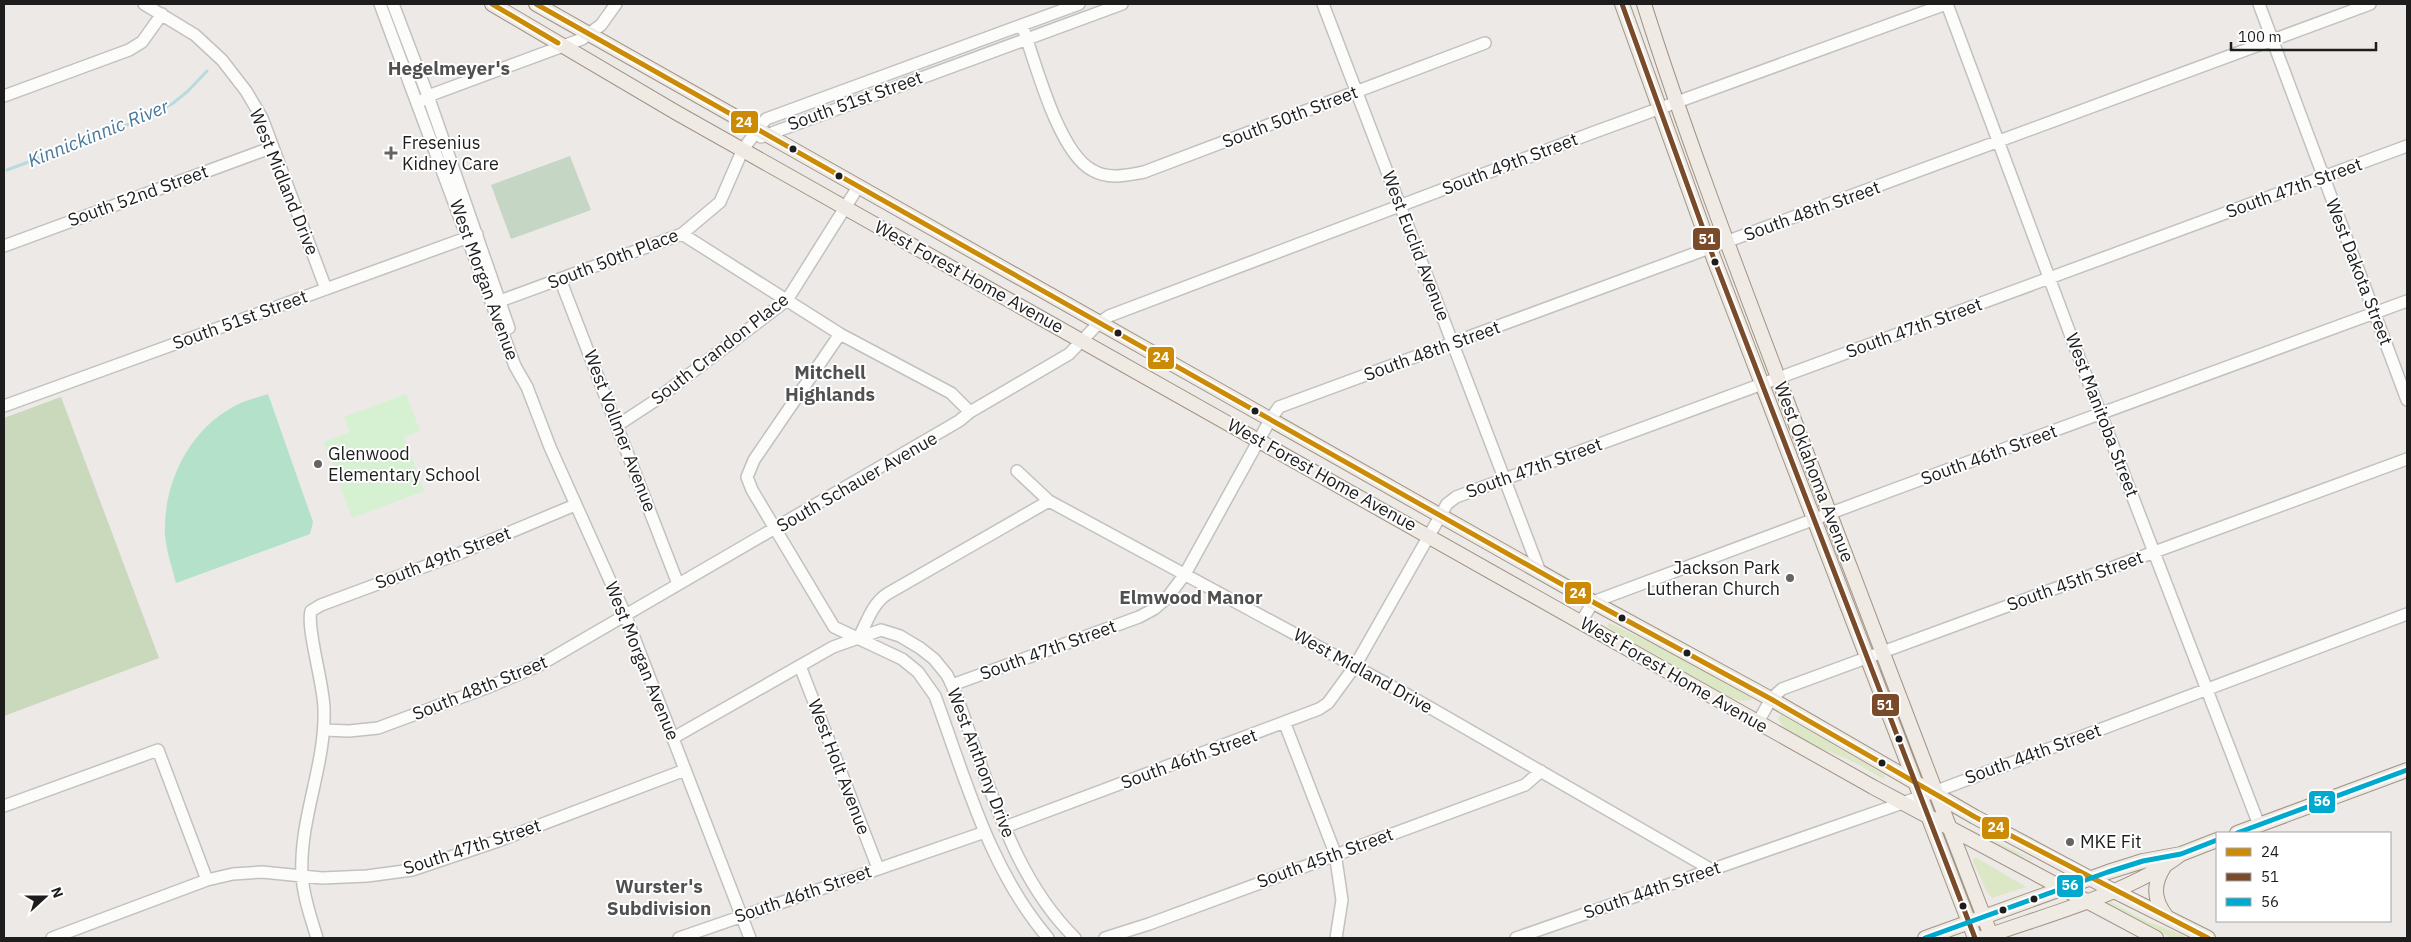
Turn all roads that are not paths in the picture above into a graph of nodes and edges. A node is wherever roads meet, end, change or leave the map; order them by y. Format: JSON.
{"nodes":[{"id":1,"x":144,"y":4,"type":"edge"},
{"id":2,"x":380,"y":4,"type":"edge"},
{"id":3,"x":393,"y":4,"type":"edge"},
{"id":4,"x":492,"y":4,"type":"edge"},
{"id":5,"x":536,"y":4,"type":"edge"},
{"id":6,"x":616,"y":4,"type":"edge"},
{"id":7,"x":1079,"y":4,"type":"edge"},
{"id":8,"x":1122,"y":4,"type":"edge"},
{"id":9,"x":1323,"y":4,"type":"edge"},
{"id":10,"x":1622,"y":4,"type":"edge"},
{"id":11,"x":1644,"y":4,"type":"edge"},
{"id":12,"x":1946,"y":4,"type":"edge"},
{"id":13,"x":2259,"y":4,"type":"edge"},
{"id":14,"x":2370,"y":4,"type":"edge"},
{"id":15,"x":162,"y":14,"type":"junction"},
{"id":16,"x":1022,"y":25,"type":"junction"},
{"id":17,"x":590,"y":34,"type":"junction"},
{"id":18,"x":1026,"y":38,"type":"junction"},
{"id":19,"x":2272,"y":40,"type":"junction"},
{"id":20,"x":1485,"y":44,"type":"dead end"},
{"id":21,"x":564,"y":46,"type":"junction"},
{"id":22,"x":1356,"y":92,"type":"junction"},
{"id":23,"x":4,"y":96,"type":"edge"},
{"id":24,"x":428,"y":96,"type":"junction"},
{"id":25,"x":418,"y":104,"type":"junction"},
{"id":26,"x":1675,"y":104,"type":"junction"},
{"id":27,"x":1660,"y":109,"type":"junction"},
{"id":28,"x":760,"y":132,"type":"junction"},
{"id":29,"x":1999,"y":140,"type":"junction"},
{"id":30,"x":2407,"y":146,"type":"edge"},
{"id":31,"x":273,"y":147,"type":"junction"},
{"id":32,"x":742,"y":149,"type":"junction"},
{"id":33,"x":2323,"y":177,"type":"junction"},
{"id":34,"x":858,"y":187,"type":"junction"},
{"id":35,"x":1401,"y":205,"type":"junction"},
{"id":36,"x":846,"y":208,"type":"junction"},
{"id":37,"x":682,"y":234,"type":"junction"},
{"id":38,"x":472,"y":236,"type":"junction"},
{"id":39,"x":1727,"y":242,"type":"junction"},
{"id":40,"x":4,"y":246,"type":"edge"},
{"id":41,"x":1710,"y":249,"type":"junction"},
{"id":42,"x":2050,"y":277,"type":"junction"},
{"id":43,"x":560,"y":278,"type":"junction"},
{"id":44,"x":326,"y":289,"type":"junction"},
{"id":45,"x":787,"y":300,"type":"junction"},
{"id":46,"x":500,"y":301,"type":"junction"},
{"id":47,"x":2407,"y":301,"type":"edge"},
{"id":48,"x":2375,"y":313,"type":"junction"},
{"id":49,"x":1099,"y":323,"type":"junction"},
{"id":50,"x":840,"y":334,"type":"junction"},
{"id":51,"x":1083,"y":341,"type":"junction"},
{"id":52,"x":1454,"y":343,"type":"junction"},
{"id":53,"x":1778,"y":378,"type":"junction"},
{"id":54,"x":1761,"y":384,"type":"junction"},
{"id":55,"x":526,"y":387,"type":"junction"},
{"id":56,"x":2407,"y":400,"type":"edge"},
{"id":57,"x":4,"y":406,"type":"edge"},
{"id":58,"x":970,"y":412,"type":"junction"},
{"id":59,"x":2101,"y":414,"type":"junction"},
{"id":60,"x":618,"y":425,"type":"junction"},
{"id":61,"x":1264,"y":430,"type":"junction"},
{"id":62,"x":2407,"y":459,"type":"edge"},
{"id":63,"x":1017,"y":471,"type":"dead end"},
{"id":64,"x":1504,"y":479,"type":"junction"},
{"id":65,"x":1049,"y":501,"type":"junction"},
{"id":66,"x":575,"y":505,"type":"junction"},
{"id":67,"x":1830,"y":514,"type":"junction"},
{"id":68,"x":1812,"y":520,"type":"junction"},
{"id":69,"x":1434,"y":526,"type":"junction"},
{"id":70,"x":775,"y":530,"type":"junction"},
{"id":71,"x":2154,"y":552,"type":"junction"},
{"id":72,"x":1540,"y":572,"type":"junction"},
{"id":73,"x":1185,"y":574,"type":"junction"},
{"id":74,"x":678,"y":584,"type":"junction"},
{"id":75,"x":1593,"y":602,"type":"junction"},
{"id":76,"x":625,"y":614,"type":"junction"},
{"id":77,"x":2407,"y":614,"type":"edge"},
{"id":78,"x":1581,"y":622,"type":"junction"},
{"id":79,"x":858,"y":639,"type":"junction"},
{"id":80,"x":1882,"y":651,"type":"junction"},
{"id":81,"x":1866,"y":658,"type":"junction"},
{"id":82,"x":800,"y":666,"type":"junction"},
{"id":83,"x":1355,"y":666,"type":"junction"},
{"id":84,"x":952,"y":685,"type":"junction"},
{"id":85,"x":2208,"y":689,"type":"junction"},
{"id":86,"x":1771,"y":699,"type":"junction"},
{"id":87,"x":1758,"y":722,"type":"junction"},
{"id":88,"x":1285,"y":724,"type":"junction"},
{"id":89,"x":324,"y":730,"type":"junction"},
{"id":90,"x":673,"y":738,"type":"junction"},
{"id":91,"x":1900,"y":745,"type":"junction"},
{"id":92,"x":1880,"y":762,"type":"junction"},
{"id":93,"x":685,"y":770,"type":"junction"},
{"id":94,"x":2407,"y":770,"type":"edge"},
{"id":95,"x":1541,"y":771,"type":"junction"},
{"id":96,"x":1915,"y":783,"type":"junction"},
{"id":97,"x":1928,"y":794,"type":"junction"},
{"id":98,"x":1903,"y":803,"type":"junction"},
{"id":99,"x":4,"y":806,"type":"edge"},
{"id":100,"x":1928,"y":817,"type":"junction"},
{"id":101,"x":2259,"y":825,"type":"junction"},
{"id":102,"x":1005,"y":827,"type":"junction"},
{"id":103,"x":1949,"y":829,"type":"junction"},
{"id":104,"x":985,"y":832,"type":"junction"},
{"id":105,"x":2240,"y":832,"type":"edge"},
{"id":106,"x":2216,"y":840,"type":"edge"},
{"id":107,"x":1336,"y":854,"type":"junction"},
{"id":108,"x":2181,"y":854,"type":"junction"},
{"id":109,"x":2164,"y":867,"type":"junction"},
{"id":110,"x":878,"y":868,"type":"junction"},
{"id":111,"x":1712,"y":870,"type":"junction"},
{"id":112,"x":302,"y":875,"type":"junction"},
{"id":113,"x":2090,"y":878,"type":"junction"},
{"id":114,"x":207,"y":880,"type":"junction"},
{"id":115,"x":2062,"y":888,"type":"junction"},
{"id":116,"x":2112,"y":890,"type":"junction"},
{"id":117,"x":2086,"y":900,"type":"junction"},
{"id":118,"x":741,"y":916,"type":"junction"},
{"id":119,"x":2166,"y":916,"type":"junction"},
{"id":120,"x":1984,"y":917,"type":"junction"},
{"id":121,"x":1969,"y":922,"type":"junction"},
{"id":122,"x":1988,"y":937,"type":"edge"},
{"id":123,"x":2204,"y":937,"type":"edge"},
{"id":124,"x":52,"y":938,"type":"edge"},
{"id":125,"x":318,"y":938,"type":"edge"},
{"id":126,"x":679,"y":938,"type":"edge"},
{"id":127,"x":750,"y":938,"type":"edge"},
{"id":128,"x":1048,"y":938,"type":"edge"},
{"id":129,"x":1075,"y":938,"type":"edge"},
{"id":130,"x":1104,"y":938,"type":"edge"},
{"id":131,"x":1336,"y":938,"type":"edge"},
{"id":132,"x":1516,"y":938,"type":"edge"},
{"id":133,"x":1924,"y":938,"type":"edge"},
{"id":134,"x":1975,"y":938,"type":"edge"},
{"id":135,"x":2156,"y":938,"type":"edge"}],
"edges":[{"from":1,"to":15,"type":"street","name":"West Midland Drive"},
{"from":2,"to":25,"type":"street","name":"West Morgan Avenue"},
{"from":3,"to":24,"type":"street","name":"West Morgan Avenue"},
{"from":4,"to":21,"type":"main road","name":"West Forest Home Avenue"},
{"from":5,"to":17,"type":"main road","name":"West Forest Home Avenue"},
{"from":6,"to":17,"type":"street"},
{"from":7,"to":16,"type":"street","name":"South 51st Street"},
{"from":8,"to":18,"type":"street","name":"South 51st Street"},
{"from":9,"to":22,"type":"street","name":"West Euclid Avenue"},
{"from":10,"to":27,"type":"main road","name":"West Oklahoma Avenue"},
{"from":11,"to":26,"type":"main road","name":"West Oklahoma Avenue"},
{"from":12,"to":26,"type":"street","name":"South 49th Street"},
{"from":12,"to":29,"type":"street","name":"West Manitoba Street"},
{"from":13,"to":19,"type":"street","name":"West Dakota Street"},
{"from":14,"to":19,"type":"street","name":"South 48th Street"},
{"from":15,"to":23,"type":"street"},
{"from":15,"to":31,"type":"street","name":"West Midland Drive"},
{"from":16,"to":18,"type":"street"},
{"from":16,"to":28,"type":"street","name":"South 51st Street"},
{"from":17,"to":21,"type":"street"},
{"from":17,"to":28,"type":"main road","name":"West Forest Home Avenue"},
{"from":18,"to":22,"type":"street","name":"South 50th Street"},
{"from":18,"to":28,"type":"street","name":"South 51st Street"},
{"from":19,"to":29,"type":"street","name":"South 48th Street"},
{"from":19,"to":33,"type":"street","name":"West Dakota Street"},
{"from":20,"to":22,"type":"street","name":"South 50th Street"},
{"from":21,"to":24,"type":"street"},
{"from":21,"to":32,"type":"main road","name":"West Forest Home Avenue"},
{"from":22,"to":35,"type":"street","name":"West Euclid Avenue"},
{"from":24,"to":25,"type":"street"},
{"from":24,"to":38,"type":"street","name":"West Morgan Avenue"},
{"from":25,"to":38,"type":"street","name":"West Morgan Avenue"},
{"from":26,"to":27,"type":"street","name":"South 49th Street"},
{"from":26,"to":39,"type":"main road","name":"West Oklahoma Avenue"},
{"from":27,"to":35,"type":"street","name":"South 49th Street"},
{"from":27,"to":41,"type":"main road","name":"West Oklahoma Avenue"},
{"from":28,"to":32,"type":"street","name":"South 51st Street"},
{"from":28,"to":34,"type":"main road","name":"West Forest Home Avenue"},
{"from":29,"to":39,"type":"street","name":"South 48th Street"},
{"from":29,"to":42,"type":"street","name":"West Manitoba Street"},
{"from":30,"to":33,"type":"street","name":"South 47th Street"},
{"from":31,"to":40,"type":"street","name":"South 52nd Street"},
{"from":31,"to":44,"type":"street","name":"West Midland Drive"},
{"from":32,"to":36,"type":"main road","name":"West Forest Home Avenue"},
{"from":32,"to":37,"type":"street","name":"South 50th Place"},
{"from":33,"to":42,"type":"street","name":"South 47th Street"},
{"from":33,"to":48,"type":"street","name":"West Dakota Street"},
{"from":34,"to":36,"type":"street","name":"South Crandon Place"},
{"from":34,"to":49,"type":"main road","name":"West Forest Home Avenue"},
{"from":35,"to":49,"type":"street","name":"South 49th Street"},
{"from":35,"to":52,"type":"street","name":"West Euclid Avenue"},
{"from":36,"to":45,"type":"street","name":"South Crandon Place"},
{"from":36,"to":51,"type":"main road","name":"West Forest Home Avenue"},
{"from":37,"to":43,"type":"street","name":"South 50th Place"},
{"from":37,"to":45,"type":"street"},
{"from":38,"to":44,"type":"street","name":"South 51st Street"},
{"from":38,"to":46,"type":"street","name":"West Morgan Avenue"},
{"from":38,"to":55,"type":"street","name":"West Morgan Avenue"},
{"from":39,"to":41,"type":"street","name":"South 48th Street"},
{"from":39,"to":53,"type":"main road","name":"West Oklahoma Avenue"},
{"from":41,"to":52,"type":"street","name":"South 48th Street"},
{"from":41,"to":54,"type":"main road","name":"West Oklahoma Avenue"},
{"from":42,"to":53,"type":"street","name":"South 47th Street"},
{"from":42,"to":59,"type":"street","name":"West Manitoba Street"},
{"from":43,"to":46,"type":"street","name":"South 50th Place"},
{"from":43,"to":60,"type":"street","name":"West Vollmer Avenue"},
{"from":44,"to":57,"type":"street","name":"South 51st Street"},
{"from":45,"to":50,"type":"street"},
{"from":45,"to":60,"type":"street","name":"South Crandon Place"},
{"from":46,"to":55,"type":"street","name":"West Morgan Avenue"},
{"from":47,"to":48,"type":"street","name":"South 46th Street"},
{"from":48,"to":56,"type":"street","name":"West Dakota Street"},
{"from":48,"to":59,"type":"street","name":"South 46th Street"},
{"from":49,"to":51,"type":"street","name":"South 49th Street"},
{"from":49,"to":61,"type":"main road","name":"West Forest Home Avenue"},
{"from":50,"to":58,"type":"street"},
{"from":50,"to":70,"type":"street","name":"West Anthony Drive"},
{"from":51,"to":58,"type":"street","name":"South Schauer Avenue"},
{"from":51,"to":61,"type":"main road","name":"West Forest Home Avenue"},
{"from":52,"to":61,"type":"street","name":"South 48th Street"},
{"from":52,"to":64,"type":"street","name":"West Euclid Avenue"},
{"from":53,"to":54,"type":"street","name":"South 47th Street"},
{"from":53,"to":67,"type":"main road","name":"West Oklahoma Avenue"},
{"from":54,"to":64,"type":"street","name":"South 47th Street"},
{"from":54,"to":68,"type":"main road","name":"West Oklahoma Avenue"},
{"from":55,"to":66,"type":"street","name":"West Morgan Avenue"},
{"from":58,"to":70,"type":"street","name":"South Schauer Avenue"},
{"from":59,"to":67,"type":"street","name":"South 46th Street"},
{"from":59,"to":71,"type":"street","name":"West Manitoba Street"},
{"from":60,"to":74,"type":"street","name":"West Vollmer Avenue"},
{"from":61,"to":69,"type":"main road","name":"West Forest Home Avenue"},
{"from":61,"to":69,"type":"main road","name":"West Forest Home Avenue"},
{"from":61,"to":73,"type":"street","name":"South 48th Street"},
{"from":62,"to":71,"type":"street","name":"South 45th Street"},
{"from":63,"to":65,"type":"street","name":"West Midland Drive"},
{"from":64,"to":69,"type":"street","name":"South 47th Street"},
{"from":64,"to":72,"type":"street","name":"West Euclid Avenue"},
{"from":65,"to":73,"type":"street","name":"West Midland Drive"},
{"from":65,"to":79,"type":"street"},
{"from":66,"to":76,"type":"street","name":"West Morgan Avenue"},
{"from":66,"to":89,"type":"street","name":"South 49th Street"},
{"from":67,"to":68,"type":"street","name":"South 46th Street"},
{"from":67,"to":80,"type":"main road","name":"West Oklahoma Avenue"},
{"from":68,"to":75,"type":"street","name":"South 46th Street"},
{"from":68,"to":81,"type":"main road","name":"West Oklahoma Avenue"},
{"from":69,"to":72,"type":"main road","name":"West Forest Home Avenue"},
{"from":69,"to":78,"type":"main road","name":"West Forest Home Avenue"},
{"from":69,"to":83,"type":"street","name":"South 47th Street"},
{"from":70,"to":74,"type":"street","name":"South Schauer Avenue"},
{"from":70,"to":79,"type":"street","name":"West Anthony Drive"},
{"from":71,"to":80,"type":"street","name":"South 45th Street"},
{"from":71,"to":85,"type":"street","name":"West Manitoba Street"},
{"from":72,"to":75,"type":"main road","name":"West Forest Home Avenue"},
{"from":73,"to":83,"type":"street","name":"West Midland Drive"},
{"from":73,"to":84,"type":"street","name":"South 47th Street"},
{"from":74,"to":76,"type":"street","name":"South Schauer Avenue"},
{"from":75,"to":78,"type":"street"},
{"from":75,"to":86,"type":"main road","name":"West Forest Home Avenue"},
{"from":76,"to":89,"type":"street","name":"South 48th Street"},
{"from":76,"to":90,"type":"street","name":"West Morgan Avenue"},
{"from":77,"to":85,"type":"street","name":"South 44th Street"},
{"from":78,"to":87,"type":"main road","name":"West Forest Home Avenue"},
{"from":79,"to":82,"type":"street"},
{"from":79,"to":84,"type":"street","name":"West Anthony Drive"},
{"from":79,"to":104,"type":"street","name":"West Anthony Drive"},
{"from":80,"to":81,"type":"street","name":"South 45th Street"},
{"from":80,"to":97,"type":"main road","name":"West Oklahoma Avenue"},
{"from":81,"to":86,"type":"street","name":"South 45th Street"},
{"from":81,"to":91,"type":"main road","name":"West Oklahoma Avenue"},
{"from":82,"to":90,"type":"street"},
{"from":82,"to":110,"type":"street","name":"West Holt Avenue"},
{"from":83,"to":88,"type":"street","name":"South 46th Street"},
{"from":83,"to":95,"type":"street","name":"West Midland Drive"},
{"from":84,"to":102,"type":"street","name":"West Anthony Drive"},
{"from":85,"to":97,"type":"street","name":"South 44th Street"},
{"from":85,"to":101,"type":"street","name":"West Manitoba Street"},
{"from":86,"to":87,"type":"street","name":"South 45th Street"},
{"from":86,"to":92,"type":"main road","name":"West Forest Home Avenue"},
{"from":87,"to":98,"type":"main road","name":"West Forest Home Avenue"},
{"from":88,"to":102,"type":"street","name":"South 46th Street"},
{"from":88,"to":107,"type":"street"},
{"from":89,"to":112,"type":"street"},
{"from":90,"to":93,"type":"street","name":"West Morgan Avenue"},
{"from":91,"to":92,"type":"main road"},
{"from":91,"to":96,"type":"main road","name":"West Oklahoma Avenue"},
{"from":92,"to":96,"type":"main road","name":"West Forest Home Avenue"},
{"from":93,"to":112,"type":"street","name":"South 47th Street"},
{"from":93,"to":118,"type":"street","name":"West Morgan Avenue"},
{"from":94,"to":101,"type":"main road"},
{"from":95,"to":107,"type":"street","name":"South 45th Street"},
{"from":95,"to":111,"type":"street","name":"West Midland Drive"},
{"from":96,"to":97,"type":"main road","name":"West Forest Home Avenue"},
{"from":97,"to":98,"type":"street","name":"South 44th Street"},
{"from":97,"to":100,"type":"main road","name":"West Oklahoma Avenue"},
{"from":97,"to":103,"type":"main road","name":"West Oklahoma Avenue"},
{"from":97,"to":113,"type":"main road","name":"West Forest Home Avenue"},
{"from":98,"to":100,"type":"main road","name":"West Forest Home Avenue"},
{"from":98,"to":111,"type":"street","name":"South 44th Street"},
{"from":99,"to":114,"type":"street"},
{"from":100,"to":103,"type":"main road","name":"West Forest Home Avenue"},
{"from":100,"to":121,"type":"main road","name":"West Oklahoma Avenue"},
{"from":101,"to":105,"type":"main road"},
{"from":102,"to":129,"type":"street","name":"West Anthony Drive"},
{"from":103,"to":115,"type":"main road","name":"West Forest Home Avenue"},
{"from":103,"to":120,"type":"main road","name":"West Oklahoma Avenue"},
{"from":104,"to":110,"type":"street","name":"South 46th Street"},
{"from":104,"to":128,"type":"street","name":"West Anthony Drive"},
{"from":106,"to":108,"type":"main road"},
{"from":107,"to":130,"type":"street","name":"South 45th Street"},
{"from":107,"to":131,"type":"street"},
{"from":108,"to":109,"type":"main road"},
{"from":108,"to":113,"type":"main road"},
{"from":109,"to":116,"type":"main road"},
{"from":109,"to":119,"type":"main road"},
{"from":110,"to":118,"type":"street","name":"South 46th Street"},
{"from":111,"to":132,"type":"street","name":"South 44th Street"},
{"from":112,"to":114,"type":"street","name":"South 47th Street"},
{"from":112,"to":125,"type":"street"},
{"from":113,"to":115,"type":"main road"},
{"from":113,"to":116,"type":"main road","name":"West Forest Home Avenue"},
{"from":114,"to":124,"type":"street","name":"South 47th Street"},
{"from":115,"to":117,"type":"main road","name":"West Forest Home Avenue"},
{"from":115,"to":120,"type":"main road"},
{"from":116,"to":117,"type":"main road"},
{"from":116,"to":119,"type":"main road","name":"West Forest Home Avenue"},
{"from":117,"to":122,"type":"main road"},
{"from":117,"to":135,"type":"main road","name":"West Forest Home Avenue"},
{"from":118,"to":126,"type":"street","name":"South 46th Street"},
{"from":118,"to":127,"type":"street","name":"West Morgan Avenue"},
{"from":119,"to":123,"type":"main road","name":"West Forest Home Avenue"},
{"from":120,"to":121,"type":"main road"},
{"from":120,"to":122,"type":"main road","name":"West Oklahoma Avenue"},
{"from":121,"to":133,"type":"main road"},
{"from":121,"to":134,"type":"main road","name":"West Oklahoma Avenue"}]}
